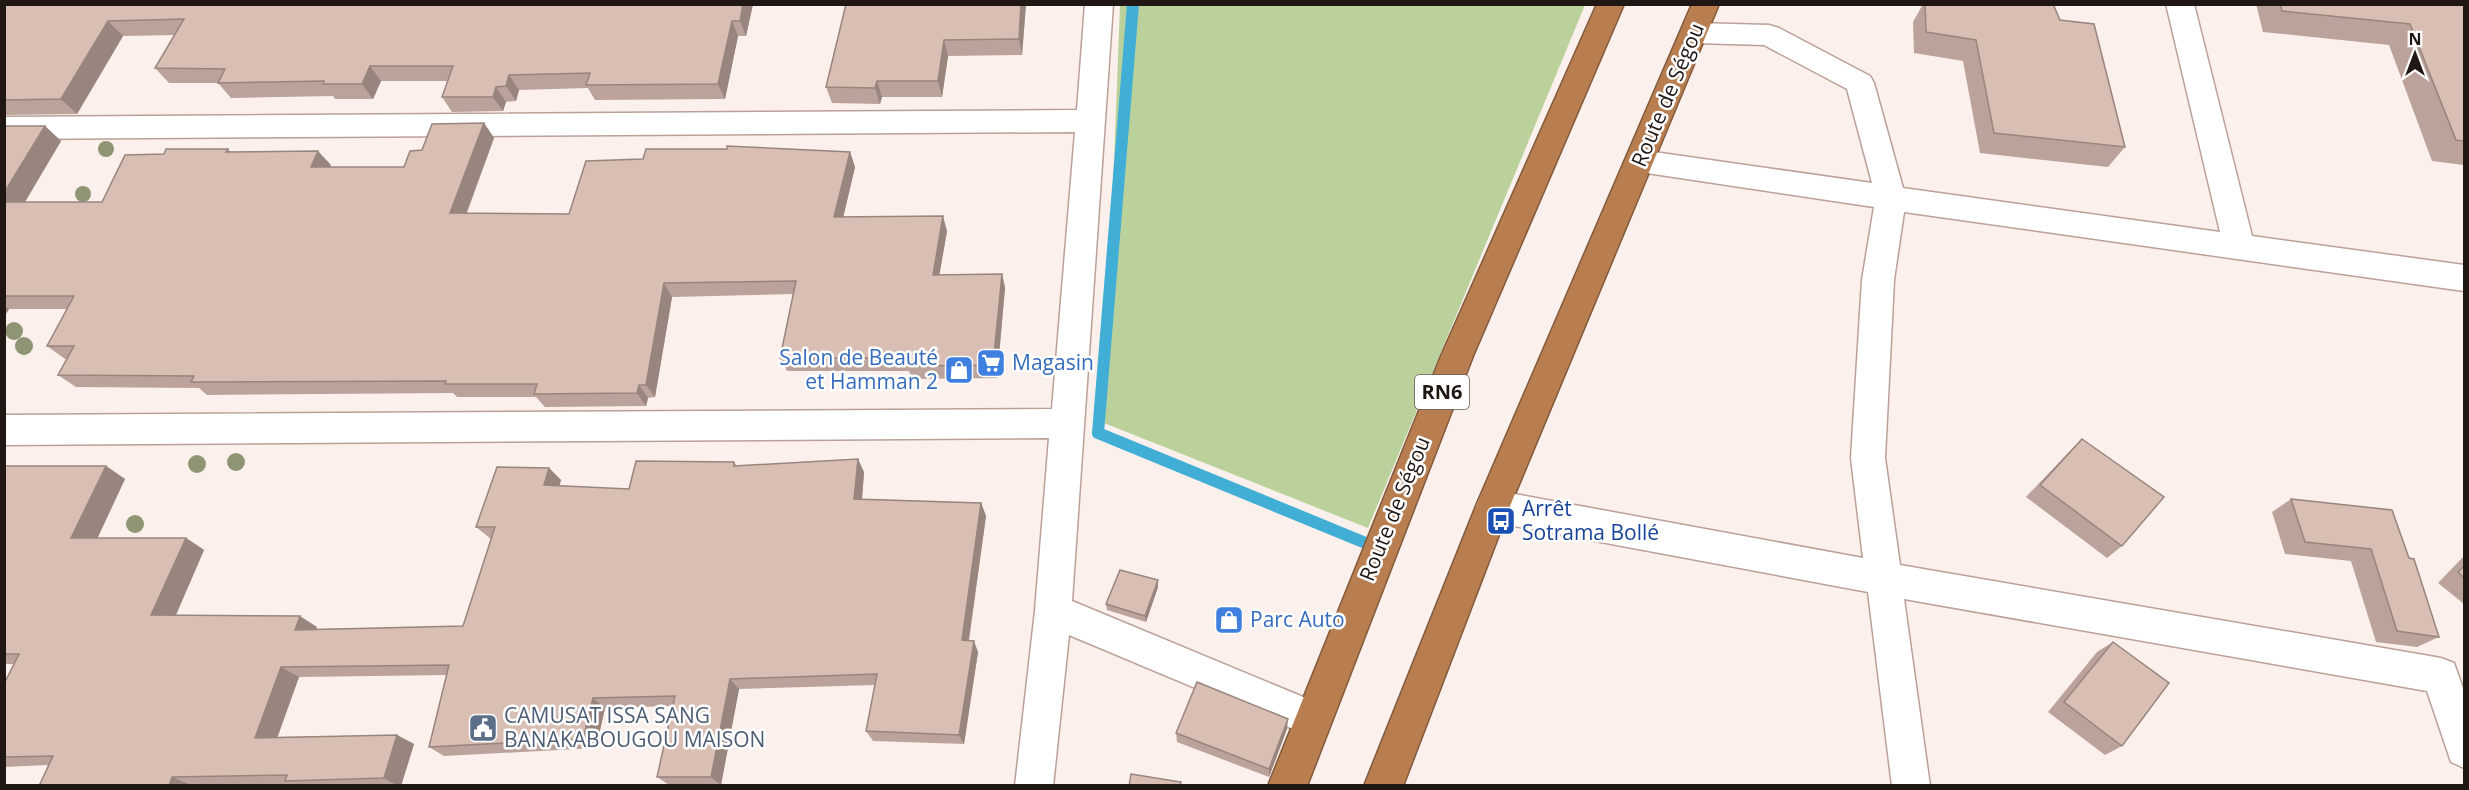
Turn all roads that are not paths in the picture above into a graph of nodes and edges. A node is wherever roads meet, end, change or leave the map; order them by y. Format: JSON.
{"nodes":[{"id":1,"x":1099,"y":4,"type":"edge"},
{"id":2,"x":1611,"y":4,"type":"edge"},
{"id":3,"x":2180,"y":4,"type":"edge"},
{"id":4,"x":1701,"y":19,"type":"edge"},
{"id":5,"x":1089,"y":121,"type":"junction"},
{"id":6,"x":4,"y":128,"type":"edge"},
{"id":7,"x":1640,"y":161,"type":"junction"},
{"id":8,"x":1892,"y":198,"type":"junction"},
{"id":9,"x":2239,"y":247,"type":"junction"},
{"id":10,"x":2464,"y":278,"type":"edge"},
{"id":11,"x":1066,"y":423,"type":"junction"},
{"id":12,"x":4,"y":430,"type":"edge"},
{"id":13,"x":1493,"y":506,"type":"junction"},
{"id":14,"x":1885,"y":578,"type":"junction"},
{"id":15,"x":1053,"y":611,"type":"junction"},
{"id":16,"x":1312,"y":718,"type":"junction"},
{"id":17,"x":2464,"y":749,"type":"edge"},
{"id":18,"x":1034,"y":786,"type":"edge"},
{"id":19,"x":1287,"y":786,"type":"edge"},
{"id":20,"x":1383,"y":786,"type":"edge"},
{"id":21,"x":1911,"y":786,"type":"edge"}],
"edges":[{"from":1,"to":5,"type":"street"},
{"from":2,"to":16,"type":"highway","name":"Route de Ségou","number":"RN6"},
{"from":3,"to":9,"type":"street"},
{"from":4,"to":7,"type":"highway","name":"Route de Ségou"},
{"from":4,"to":8,"type":"street"},
{"from":5,"to":6,"type":"street"},
{"from":5,"to":11,"type":"street"},
{"from":7,"to":8,"type":"street"},
{"from":7,"to":13,"type":"highway","name":"Route de Ségou"},
{"from":8,"to":9,"type":"street"},
{"from":8,"to":14,"type":"street"},
{"from":9,"to":10,"type":"street"},
{"from":11,"to":12,"type":"street"},
{"from":11,"to":15,"type":"street"},
{"from":13,"to":14,"type":"street"},
{"from":13,"to":20,"type":"highway","name":"Route de Ségou"},
{"from":14,"to":17,"type":"street"},
{"from":14,"to":21,"type":"street"},
{"from":15,"to":16,"type":"street"},
{"from":15,"to":18,"type":"street"},
{"from":16,"to":19,"type":"highway","name":"Route de Ségou","number":"RN6"}]}
